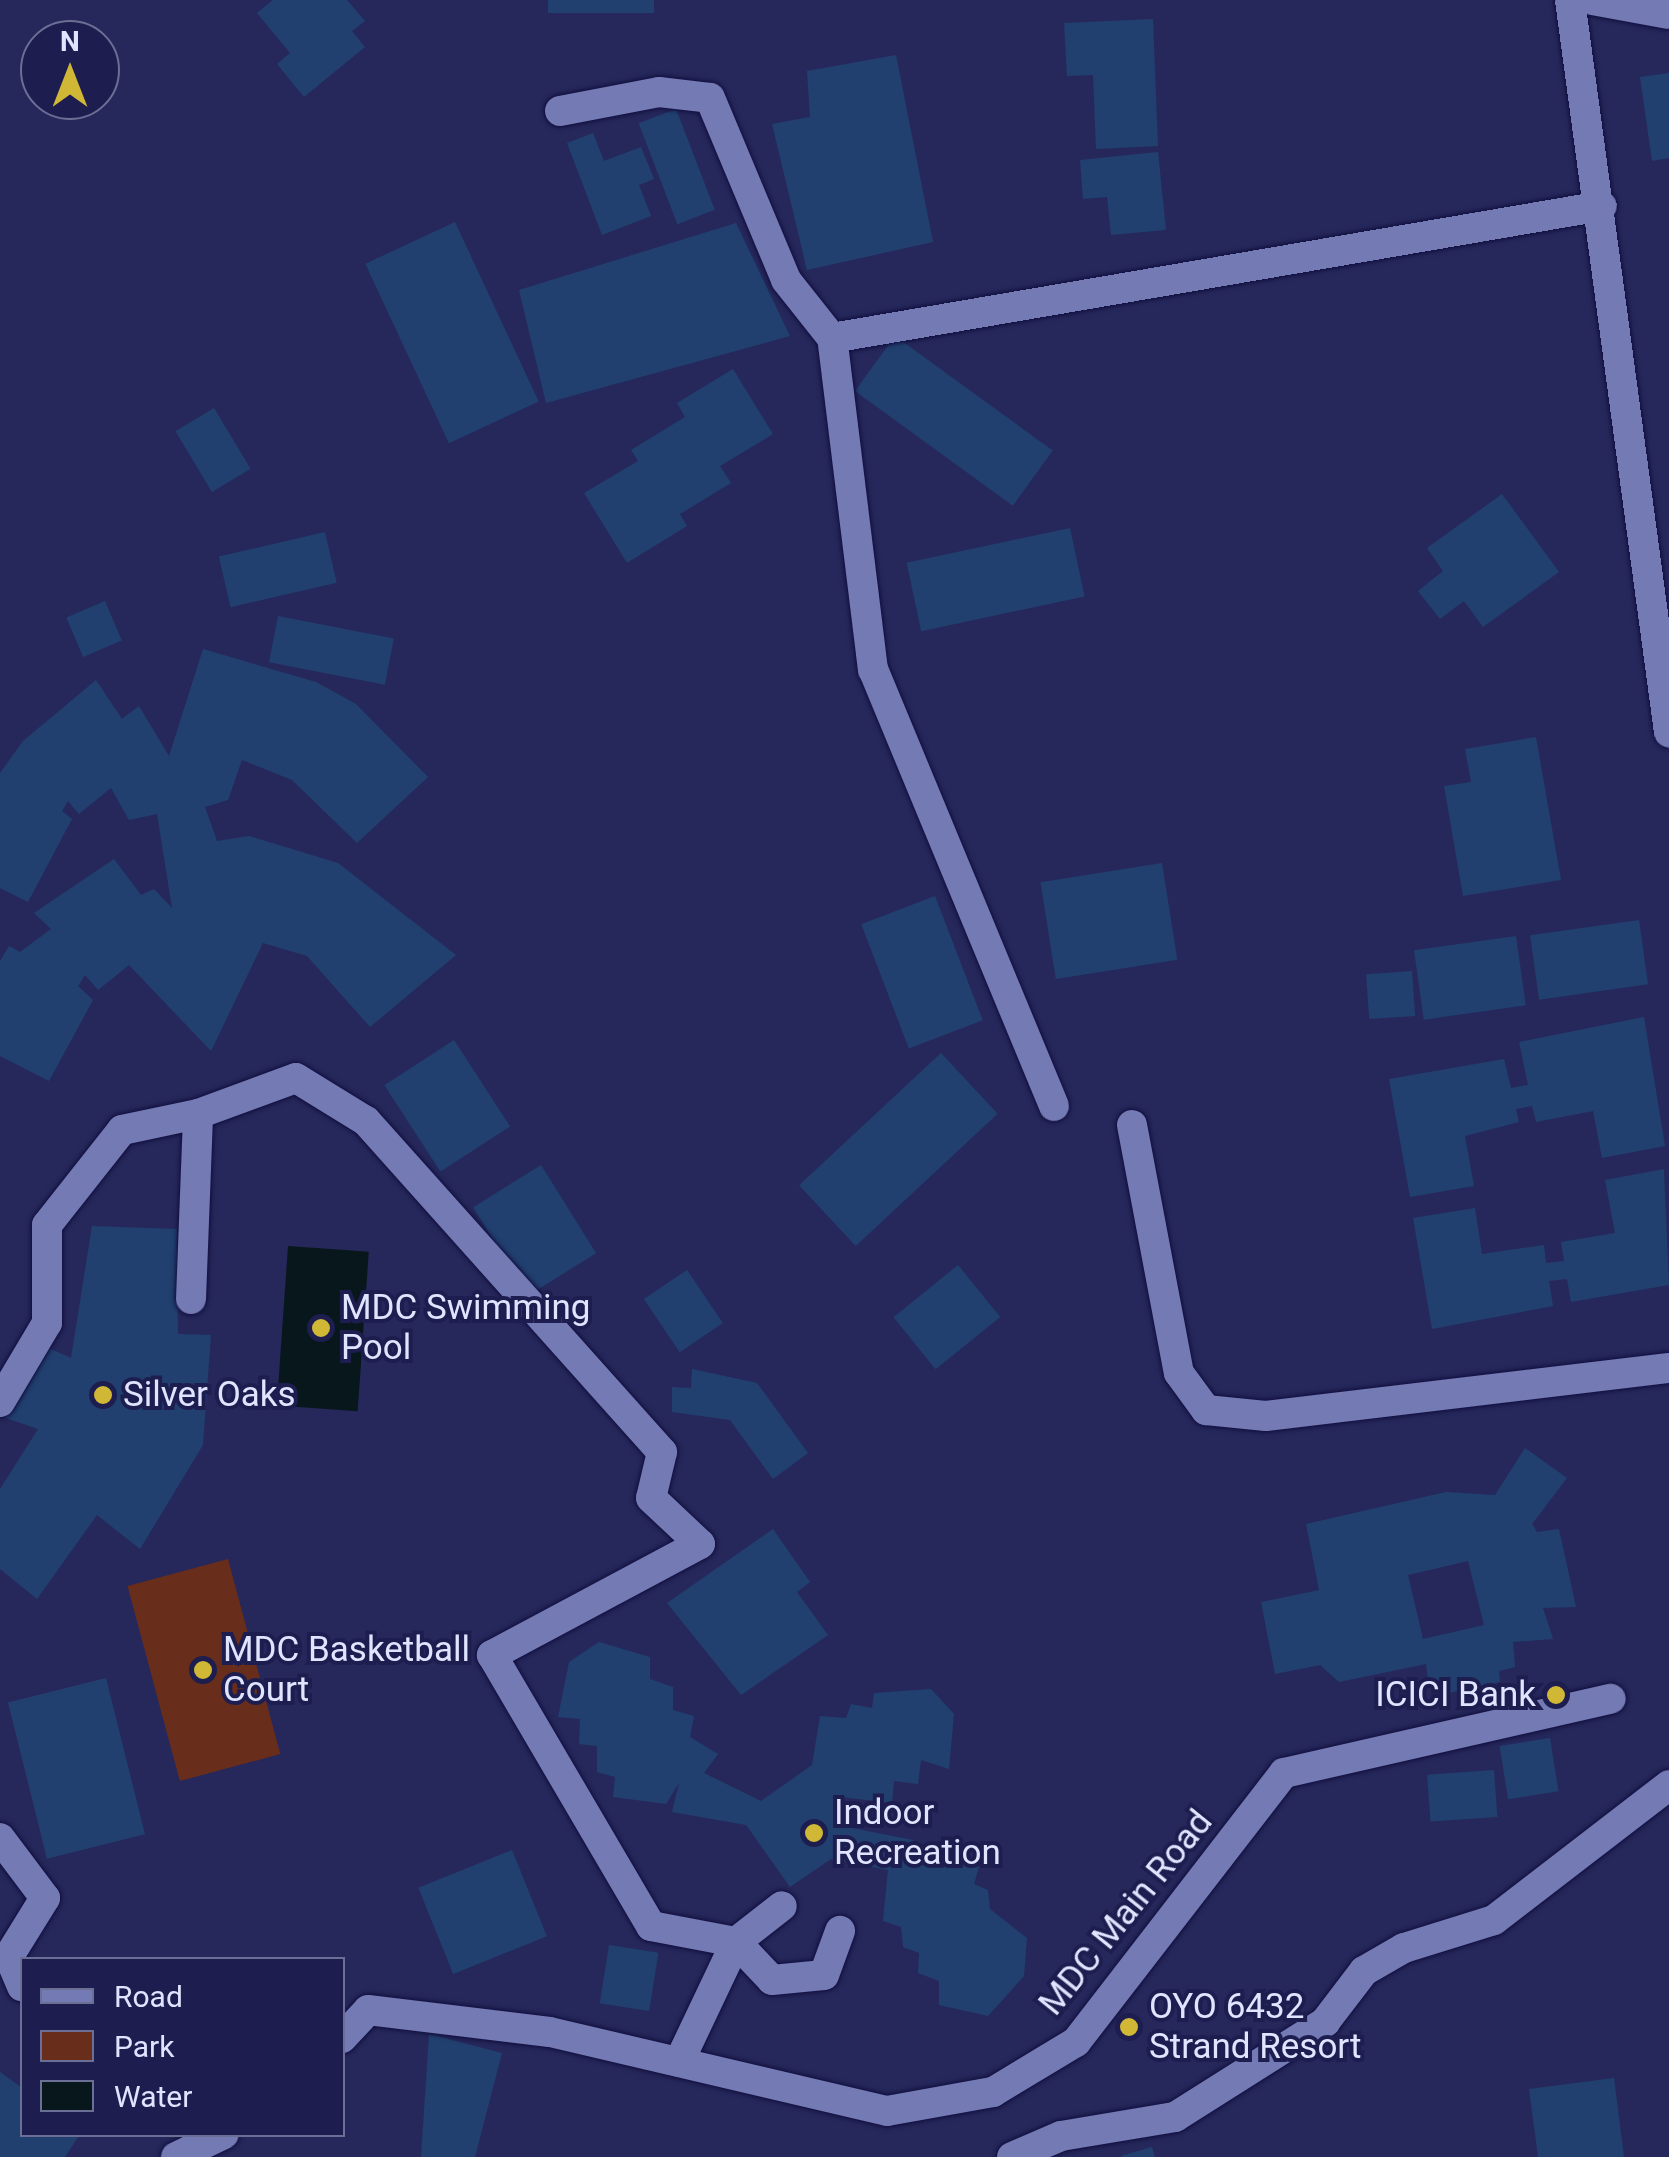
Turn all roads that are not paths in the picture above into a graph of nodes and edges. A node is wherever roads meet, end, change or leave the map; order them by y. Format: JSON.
{"nodes":[{"id":1,"x":1570,"y":0,"type":"edge"},
{"id":2,"x":1592,"y":0,"type":"edge"},
{"id":3,"x":1669,"y":14,"type":"edge"},
{"id":4,"x":560,"y":111,"type":"dead end"},
{"id":5,"x":1602,"y":206,"type":"junction"},
{"id":6,"x":832,"y":338,"type":"junction"},
{"id":7,"x":1669,"y":732,"type":"edge"},
{"id":8,"x":1054,"y":1106,"type":"dead end"},
{"id":9,"x":198,"y":1114,"type":"junction"},
{"id":10,"x":1132,"y":1125,"type":"dead end"},
{"id":11,"x":191,"y":1299,"type":"dead end"},
{"id":12,"x":1669,"y":1368,"type":"edge"},
{"id":13,"x":0,"y":1402,"type":"edge"},
{"id":14,"x":1611,"y":1699,"type":"dead end"},
{"id":15,"x":1669,"y":1785,"type":"edge"},
{"id":16,"x":0,"y":1838,"type":"edge"},
{"id":17,"x":782,"y":1906,"type":"dead end"},
{"id":18,"x":840,"y":1931,"type":"dead end"},
{"id":19,"x":736,"y":1942,"type":"junction"},
{"id":20,"x":20,"y":1981,"type":"edge"},
{"id":21,"x":345,"y":2035,"type":"edge"},
{"id":22,"x":679,"y":2062,"type":"junction"},
{"id":23,"x":218,"y":2137,"type":"edge"},
{"id":24,"x":177,"y":2156,"type":"edge"},
{"id":25,"x":1012,"y":2157,"type":"edge"}],
"edges":[{"from":1,"to":5,"type":"street"},
{"from":2,"to":3,"type":"street"},
{"from":4,"to":6,"type":"street"},
{"from":5,"to":6,"type":"street"},
{"from":5,"to":7,"type":"street"},
{"from":6,"to":8,"type":"street"},
{"from":9,"to":11,"type":"street"},
{"from":9,"to":13,"type":"street"},
{"from":9,"to":19,"type":"street"},
{"from":10,"to":12,"type":"street"},
{"from":14,"to":22,"type":"street","name":"MDC Main Road"},
{"from":15,"to":25,"type":"street"},
{"from":16,"to":20,"type":"street"},
{"from":17,"to":19,"type":"street"},
{"from":18,"to":19,"type":"street"},
{"from":19,"to":22,"type":"street"},
{"from":21,"to":22,"type":"street","name":"MDC Main Road"},
{"from":23,"to":24,"type":"street"}]}
